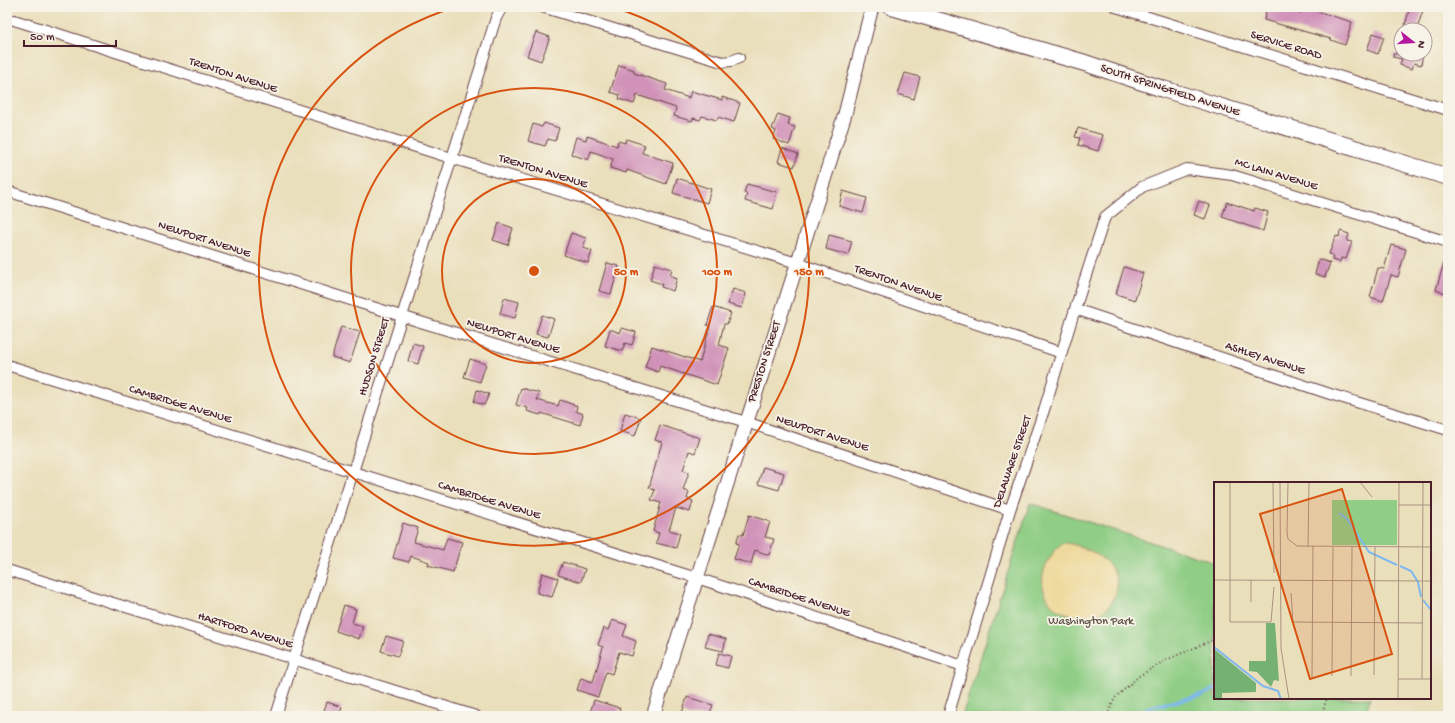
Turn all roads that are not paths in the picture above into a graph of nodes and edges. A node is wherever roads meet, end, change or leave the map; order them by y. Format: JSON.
{"nodes":[{"id":1,"x":502,"y":7,"type":"edge"},
{"id":2,"x":542,"y":7,"type":"edge"},
{"id":3,"x":872,"y":7,"type":"edge"},
{"id":4,"x":892,"y":7,"type":"edge"},
{"id":5,"x":1116,"y":7,"type":"edge"},
{"id":6,"x":14,"y":20,"type":"dead end"},
{"id":7,"x":739,"y":58,"type":"dead end"},
{"id":8,"x":1448,"y":110,"type":"edge"},
{"id":9,"x":451,"y":158,"type":"junction"},
{"id":10,"x":1448,"y":176,"type":"edge"},
{"id":11,"x":7,"y":191,"type":"edge"},
{"id":12,"x":1106,"y":217,"type":"joint"},
{"id":13,"x":1448,"y":242,"type":"edge"},
{"id":14,"x":797,"y":263,"type":"junction"},
{"id":15,"x":1075,"y":309,"type":"junction"},
{"id":16,"x":402,"y":316,"type":"junction"},
{"id":17,"x":1062,"y":353,"type":"junction"},
{"id":18,"x":7,"y":364,"type":"edge"},
{"id":19,"x":746,"y":422,"type":"junction"},
{"id":20,"x":1448,"y":430,"type":"edge"},
{"id":21,"x":353,"y":472,"type":"junction"},
{"id":22,"x":1010,"y":510,"type":"junction"},
{"id":23,"x":7,"y":570,"type":"edge"},
{"id":24,"x":697,"y":578,"type":"junction"},
{"id":25,"x":293,"y":660,"type":"junction"},
{"id":26,"x":963,"y":666,"type":"junction"},
{"id":27,"x":276,"y":716,"type":"edge"},
{"id":28,"x":476,"y":716,"type":"edge"},
{"id":29,"x":653,"y":716,"type":"edge"},
{"id":30,"x":948,"y":716,"type":"edge"}],
"edges":[{"from":1,"to":9,"type":"street","name":"HUDSON STREET"},
{"from":2,"to":7,"type":"street"},
{"from":3,"to":14,"type":"street","name":"PRESTON STREET"},
{"from":4,"to":10,"type":"main road","name":"SOUTH SPRINGFIELD AVENUE"},
{"from":5,"to":8,"type":"street","name":"SERVICE ROAD"},
{"from":6,"to":9,"type":"street","name":"TRENTON AVENUE"},
{"from":9,"to":14,"type":"street","name":"TRENTON AVENUE"},
{"from":9,"to":16,"type":"street","name":"HUDSON STREET"},
{"from":11,"to":16,"type":"street","name":"NEWPORT AVENUE"},
{"from":12,"to":13,"type":"street","name":"MC LAIN AVENUE"},
{"from":12,"to":15,"type":"street","name":"DELAWARE STREET"},
{"from":14,"to":17,"type":"street","name":"TRENTON AVENUE"},
{"from":14,"to":19,"type":"street","name":"PRESTON STREET"},
{"from":15,"to":17,"type":"street","name":"DELAWARE STREET"},
{"from":15,"to":20,"type":"street","name":"ASHLEY AVENUE"},
{"from":16,"to":19,"type":"street","name":"NEWPORT AVENUE"},
{"from":16,"to":21,"type":"street","name":"HUDSON STREET"},
{"from":17,"to":22,"type":"street","name":"DELAWARE STREET"},
{"from":18,"to":21,"type":"street","name":"CAMBRIDGE AVENUE"},
{"from":19,"to":22,"type":"street","name":"NEWPORT AVENUE"},
{"from":19,"to":24,"type":"street","name":"PRESTON STREET"},
{"from":21,"to":24,"type":"street","name":"CAMBRIDGE AVENUE"},
{"from":21,"to":25,"type":"street","name":"HUDSON STREET"},
{"from":22,"to":26,"type":"street","name":"DELAWARE STREET"},
{"from":23,"to":25,"type":"street","name":"HARTFORD AVENUE"},
{"from":24,"to":26,"type":"street","name":"CAMBRIDGE AVENUE"},
{"from":24,"to":29,"type":"street","name":"PRESTON STREET"},
{"from":25,"to":27,"type":"street","name":"HUDSON STREET"},
{"from":25,"to":28,"type":"street","name":"HARTFORD AVENUE"},
{"from":26,"to":30,"type":"street","name":"DELAWARE STREET"}]}
